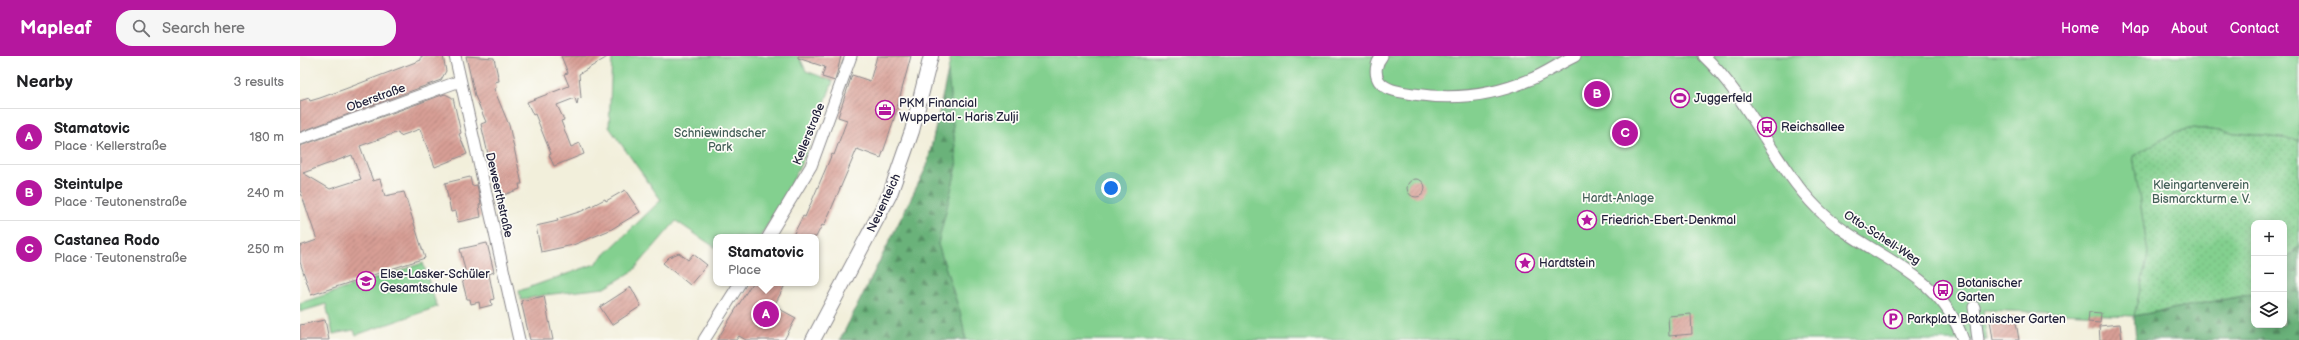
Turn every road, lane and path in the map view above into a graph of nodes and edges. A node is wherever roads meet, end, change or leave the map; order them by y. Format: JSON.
{"nodes":[{"id":1,"x":455,"y":56,"type":"edge"},
{"id":2,"x":851,"y":56,"type":"edge"},
{"id":3,"x":931,"y":56,"type":"edge"},
{"id":4,"x":1382,"y":56,"type":"edge"},
{"id":5,"x":1575,"y":56,"type":"edge"},
{"id":6,"x":1704,"y":56,"type":"edge"},
{"id":7,"x":460,"y":81,"type":"junction"},
{"id":8,"x":300,"y":139,"type":"edge"},
{"id":9,"x":770,"y":234,"type":"edge"},
{"id":10,"x":738,"y":286,"type":"edge"},
{"id":11,"x":1974,"y":307,"type":"dead end"},
{"id":12,"x":519,"y":340,"type":"edge"},
{"id":13,"x":704,"y":340,"type":"edge"},
{"id":14,"x":813,"y":340,"type":"edge"},
{"id":15,"x":1963,"y":340,"type":"edge"},
{"id":16,"x":1978,"y":340,"type":"edge"}],
"edges":[{"from":1,"to":7,"type":"street","name":"Deweerthstraße"},
{"from":2,"to":9,"type":"street","name":"Kellerstraße"},
{"from":3,"to":14,"type":"street","name":"Neuenteich"},
{"from":4,"to":5,"type":"street"},
{"from":6,"to":15,"type":"street","name":"Otto-Schell-Weg"},
{"from":7,"to":8,"type":"street","name":"Oberstraße"},
{"from":7,"to":12,"type":"street","name":"Deweerthstraße"},
{"from":10,"to":13,"type":"street"},
{"from":11,"to":16,"type":"street"}]}
